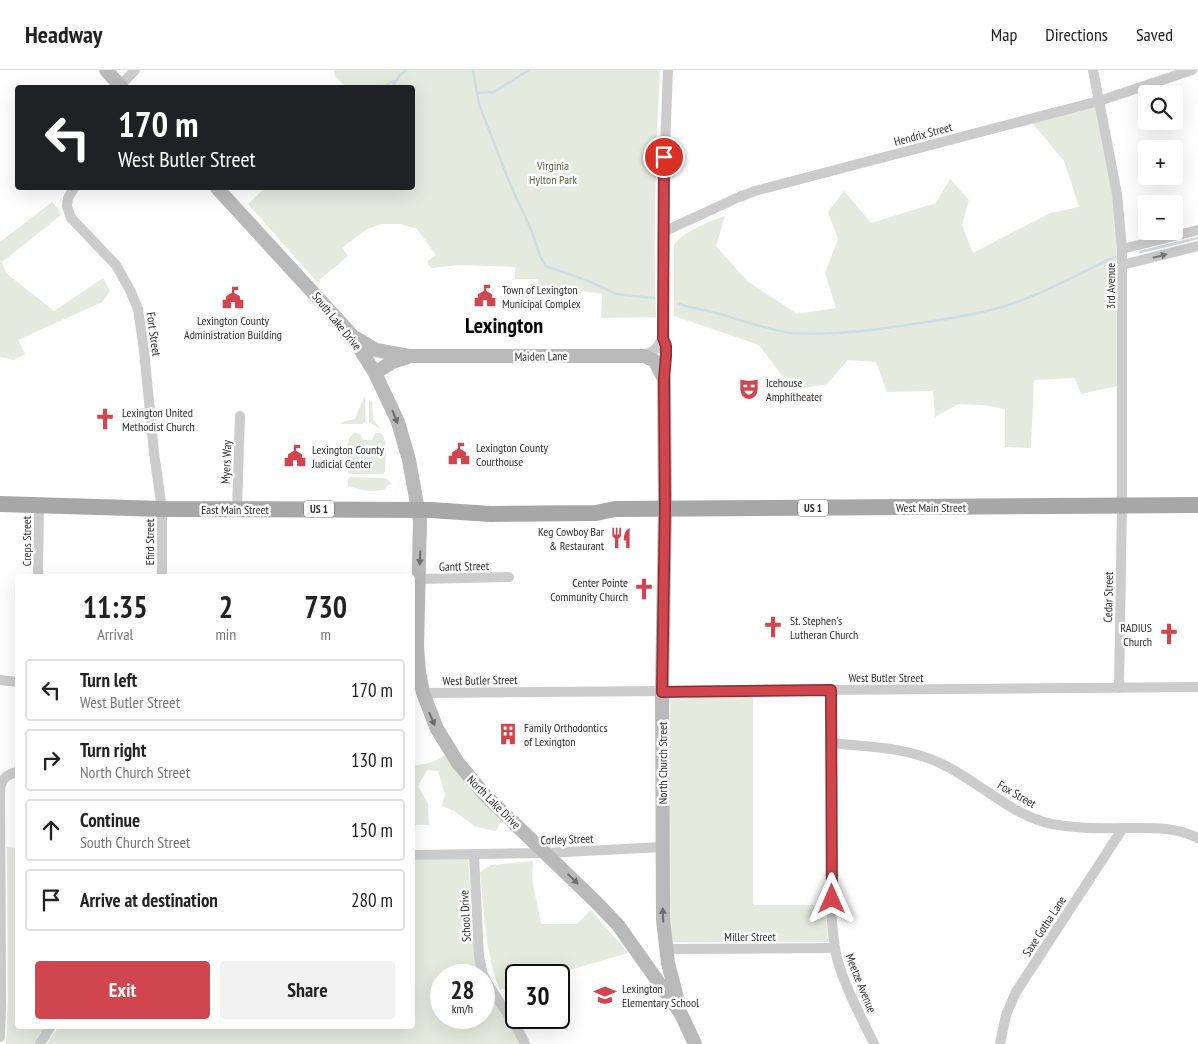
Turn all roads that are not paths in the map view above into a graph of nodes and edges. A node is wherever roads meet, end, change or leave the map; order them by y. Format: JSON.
{"nodes":[{"id":1,"x":106,"y":70,"type":"edge"},
{"id":2,"x":135,"y":70,"type":"edge"},
{"id":3,"x":668,"y":70,"type":"edge"},
{"id":4,"x":1093,"y":70,"type":"edge"},
{"id":5,"x":1192,"y":70,"type":"edge"},
{"id":6,"x":120,"y":85,"type":"edge"},
{"id":7,"x":122,"y":85,"type":"edge"},
{"id":8,"x":1099,"y":101,"type":"junction"},
{"id":9,"x":73,"y":190,"type":"edge"},
{"id":10,"x":219,"y":190,"type":"edge"},
{"id":11,"x":1198,"y":230,"type":"edge"},
{"id":12,"x":663,"y":232,"type":"junction"},
{"id":13,"x":1198,"y":246,"type":"edge"},
{"id":14,"x":1122,"y":249,"type":"junction"},
{"id":15,"x":1122,"y":265,"type":"junction"},
{"id":16,"x":350,"y":333,"type":"junction"},
{"id":17,"x":663,"y":338,"type":"junction"},
{"id":18,"x":410,"y":356,"type":"junction"},
{"id":19,"x":644,"y":356,"type":"junction"},
{"id":20,"x":375,"y":373,"type":"junction"},
{"id":21,"x":664,"y":379,"type":"junction"},
{"id":22,"x":240,"y":416,"type":"dead end"},
{"id":23,"x":0,"y":504,"type":"edge"},
{"id":24,"x":39,"y":505,"type":"junction"},
{"id":25,"x":1122,"y":505,"type":"junction"},
{"id":26,"x":1198,"y":505,"type":"edge"},
{"id":27,"x":162,"y":509,"type":"junction"},
{"id":28,"x":237,"y":509,"type":"junction"},
{"id":29,"x":665,"y":509,"type":"junction"},
{"id":30,"x":419,"y":510,"type":"junction"},
{"id":31,"x":38,"y":574,"type":"edge"},
{"id":32,"x":162,"y":574,"type":"edge"},
{"id":33,"x":509,"y":577,"type":"dead end"},
{"id":34,"x":419,"y":579,"type":"junction"},
{"id":35,"x":0,"y":680,"type":"edge"},
{"id":36,"x":15,"y":682,"type":"edge"},
{"id":37,"x":1198,"y":687,"type":"edge"},
{"id":38,"x":1119,"y":688,"type":"junction"},
{"id":39,"x":831,"y":690,"type":"junction"},
{"id":40,"x":662,"y":692,"type":"junction"},
{"id":41,"x":423,"y":693,"type":"junction"},
{"id":42,"x":831,"y":742,"type":"junction"},
{"id":43,"x":15,"y":773,"type":"edge"},
{"id":44,"x":1123,"y":828,"type":"junction"},
{"id":45,"x":1198,"y":838,"type":"edge"},
{"id":46,"x":662,"y":848,"type":"junction"},
{"id":47,"x":546,"y":853,"type":"junction"},
{"id":48,"x":415,"y":855,"type":"edge"},
{"id":49,"x":474,"y":855,"type":"junction"},
{"id":50,"x":835,"y":948,"type":"junction"},
{"id":51,"x":665,"y":949,"type":"junction"},
{"id":52,"x":481,"y":964,"type":"edge"},
{"id":53,"x":495,"y":997,"type":"edge"},
{"id":54,"x":681,"y":1014,"type":"junction"},
{"id":55,"x":49,"y":1029,"type":"edge"},
{"id":56,"x":0,"y":1037,"type":"edge"},
{"id":57,"x":1004,"y":1042,"type":"edge"},
{"id":58,"x":40,"y":1044,"type":"edge"},
{"id":59,"x":525,"y":1044,"type":"edge"},
{"id":60,"x":695,"y":1044,"type":"edge"},
{"id":61,"x":874,"y":1044,"type":"edge"}],
"edges":[{"from":1,"to":6,"type":"main road"},
{"from":2,"to":7,"type":"street"},
{"from":3,"to":12,"type":"street"},
{"from":4,"to":8,"type":"street","name":"3rd Avenue"},
{"from":5,"to":8,"type":"street","name":"Hendrix Street"},
{"from":8,"to":12,"type":"street","name":"Hendrix Street"},
{"from":8,"to":14,"type":"street","name":"3rd Avenue"},
{"from":9,"to":27,"type":"street","name":"Fort Street"},
{"from":10,"to":16,"type":"main road","name":"South Lake Drive"},
{"from":11,"to":14,"type":"street"},
{"from":12,"to":17,"type":"street"},
{"from":15,"to":13,"type":"street","one_way":true},
{"from":14,"to":15,"type":"street","name":"3rd Avenue"},
{"from":15,"to":25,"type":"street","name":"3rd Avenue"},
{"from":16,"to":18,"type":"main road","name":"Maiden Lane"},
{"from":16,"to":20,"type":"main road","name":"South Lake Drive"},
{"from":17,"to":19,"type":"street"},
{"from":17,"to":21,"type":"street"},
{"from":18,"to":19,"type":"main road","name":"Maiden Lane"},
{"from":18,"to":20,"type":"main road","name":"Maiden Lane"},
{"from":19,"to":21,"type":"main road"},
{"from":20,"to":30,"type":"main road","name":"South Lake Drive","one_way":true},
{"from":21,"to":29,"type":"main road","name":"North Church Street"},
{"from":22,"to":28,"type":"street","name":"Myers Way"},
{"from":23,"to":24,"type":"main road","name":"East Main Street","number":"US 1"},
{"from":24,"to":27,"type":"main road","name":"East Main Street","number":"US 1"},
{"from":24,"to":31,"type":"street","name":"Creps Street"},
{"from":25,"to":26,"type":"main road","name":"West Main Street","number":"US 1"},
{"from":25,"to":29,"type":"main road","name":"West Main Street","number":"US 1"},
{"from":25,"to":38,"type":"street","name":"Cedar Street"},
{"from":27,"to":28,"type":"main road","name":"East Main Street","number":"US 1"},
{"from":27,"to":32,"type":"street","name":"Efird Street"},
{"from":28,"to":30,"type":"main road","name":"East Main Street","number":"US 1"},
{"from":29,"to":30,"type":"main road","name":"East Main Street","number":"US 1"},
{"from":29,"to":40,"type":"main road","name":"North Church Street"},
{"from":30,"to":34,"type":"main road","name":"North Lake Drive","one_way":true},
{"from":33,"to":34,"type":"street","name":"Gantt Street"},
{"from":34,"to":41,"type":"main road","name":"North Lake Drive"},
{"from":35,"to":36,"type":"street"},
{"from":37,"to":38,"type":"street","name":"West Butler Street"},
{"from":38,"to":39,"type":"street","name":"West Butler Street"},
{"from":39,"to":40,"type":"street","name":"West Butler Street"},
{"from":39,"to":42,"type":"street","name":"Meetze Avenue"},
{"from":40,"to":41,"type":"street","name":"West Butler Street"},
{"from":40,"to":46,"type":"main road","name":"North Church Street"},
{"from":41,"to":47,"type":"main road","name":"North Lake Drive","one_way":true},
{"from":42,"to":44,"type":"street","name":"Fox Street"},
{"from":42,"to":50,"type":"street","name":"Meetze Avenue"},
{"from":43,"to":56,"type":"street"},
{"from":44,"to":45,"type":"street","name":"Fox Street"},
{"from":44,"to":57,"type":"street","name":"Saxe Gotha Lane"},
{"from":46,"to":47,"type":"street","name":"Corley Street"},
{"from":51,"to":46,"type":"main road","name":"North Church Street","one_way":true},
{"from":47,"to":49,"type":"street","name":"Corley Street"},
{"from":47,"to":54,"type":"main road","name":"North Lake Drive","one_way":true},
{"from":48,"to":49,"type":"street","name":"Corley Street"},
{"from":49,"to":52,"type":"street","name":"School Drive"},
{"from":50,"to":51,"type":"street","name":"Miller Street"},
{"from":50,"to":61,"type":"street","name":"Meetze Avenue"},
{"from":51,"to":54,"type":"main road","name":"North Church Street"},
{"from":53,"to":59,"type":"street","name":"School Drive"},
{"from":54,"to":60,"type":"main road","name":"North Lake Drive"},
{"from":55,"to":58,"type":"street"}]}
